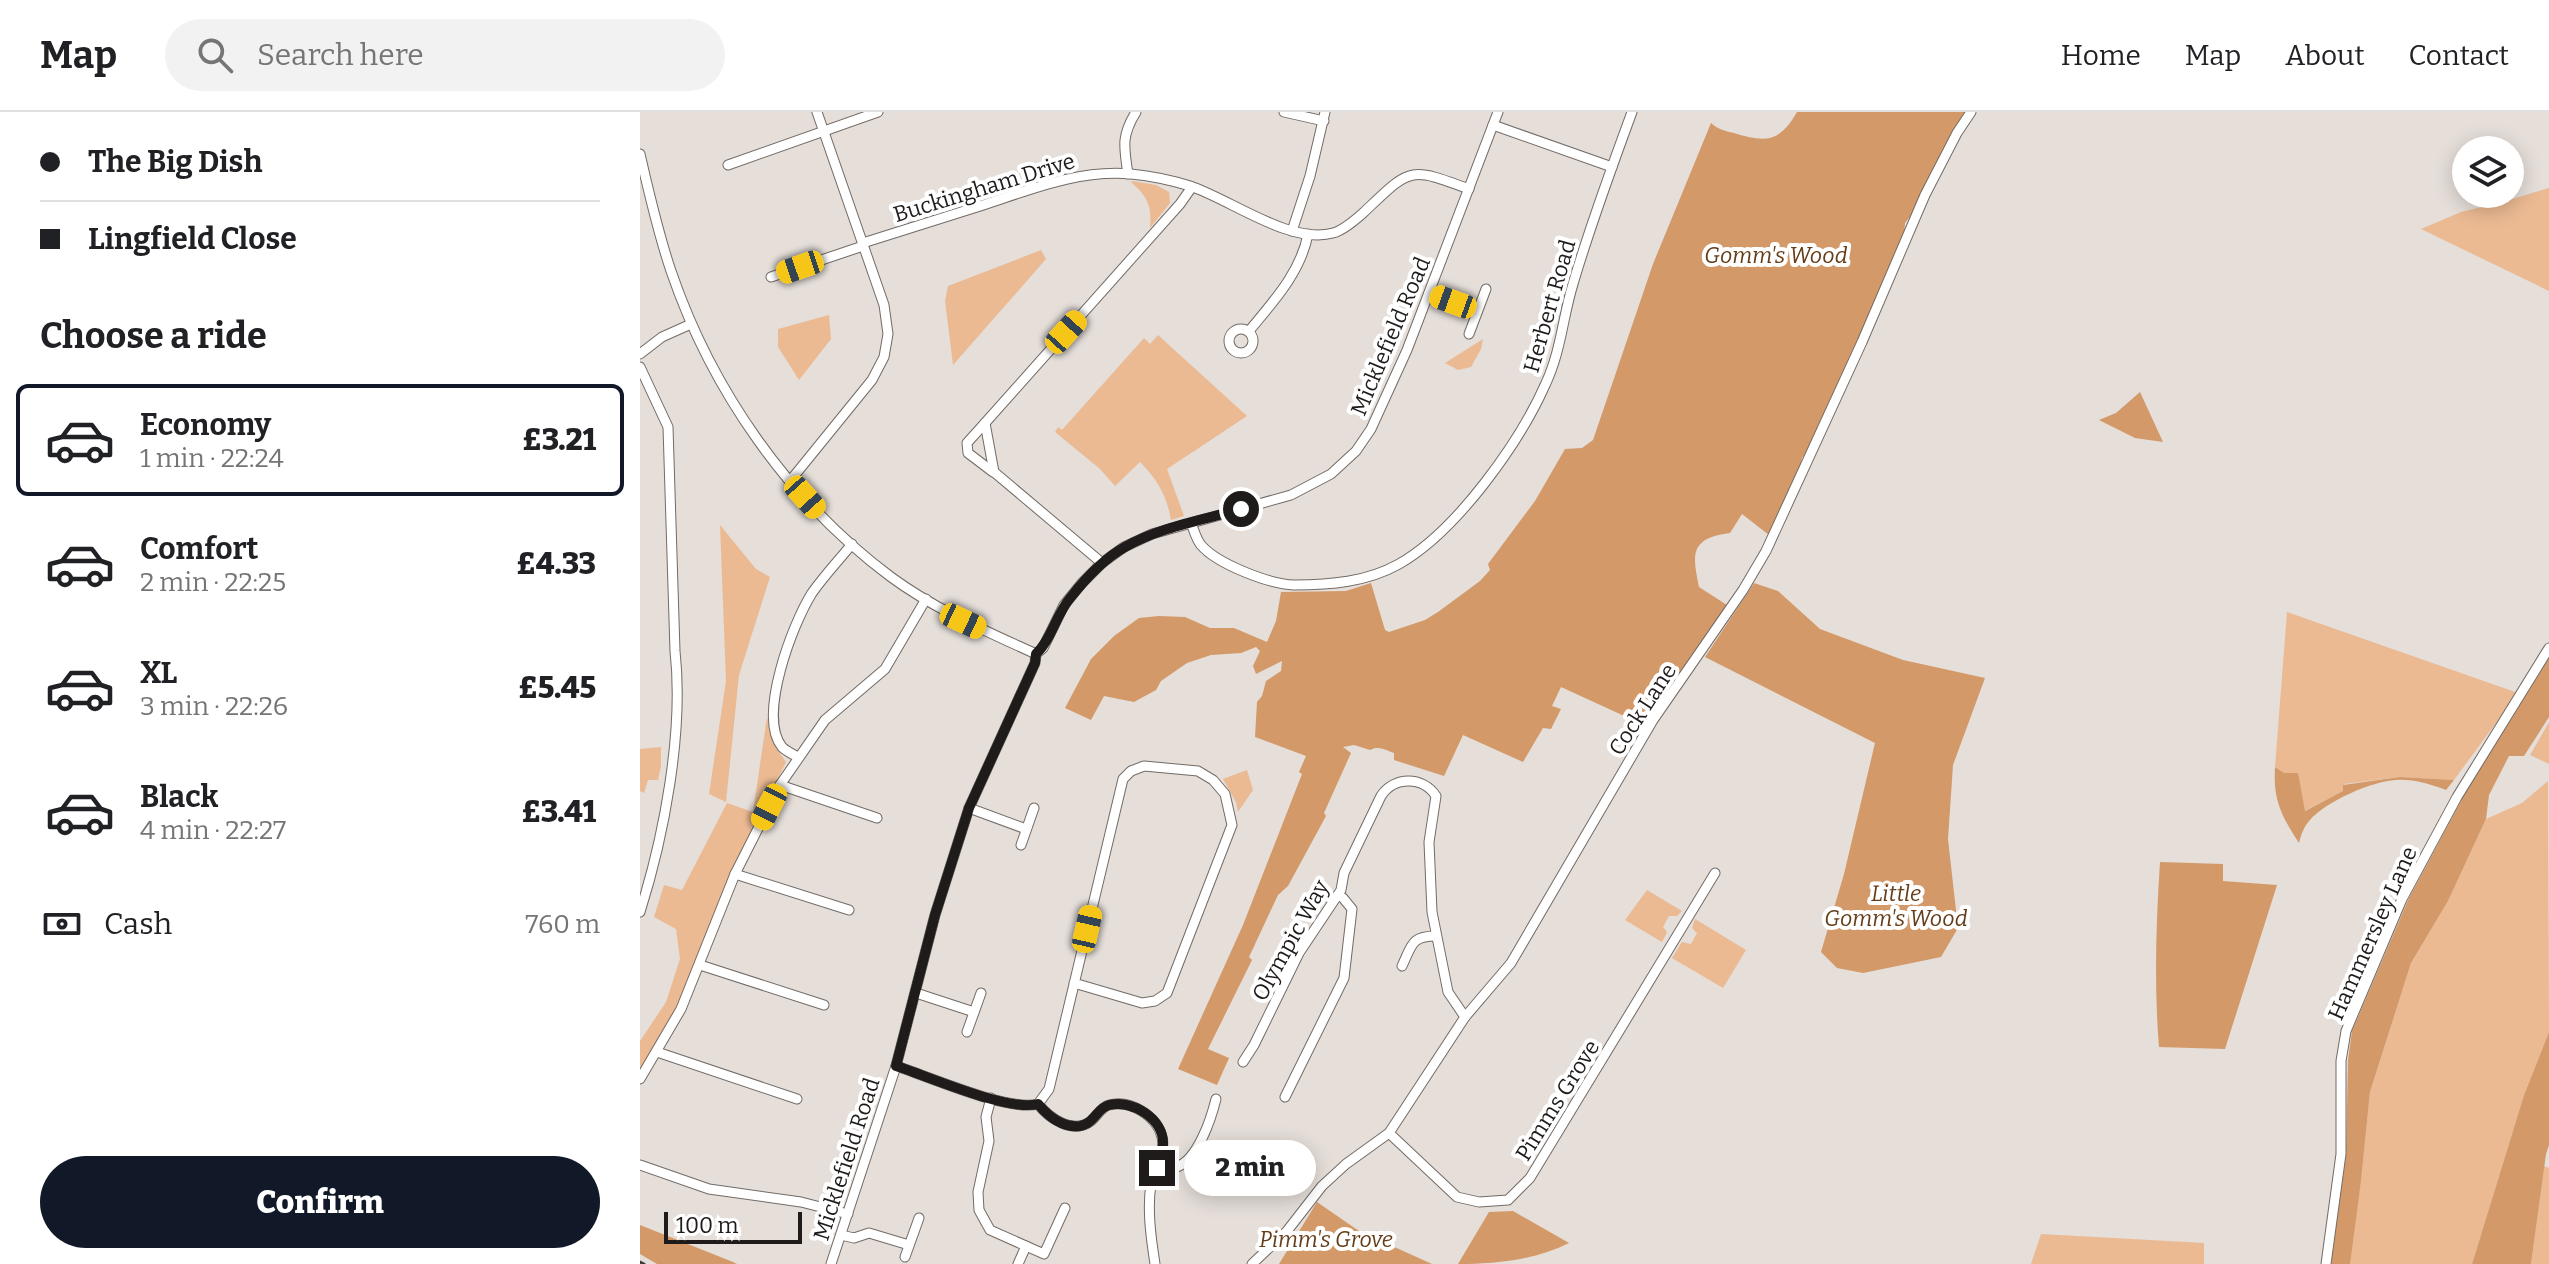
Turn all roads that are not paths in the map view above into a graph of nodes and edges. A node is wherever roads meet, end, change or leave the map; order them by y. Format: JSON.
{"nodes":[{"id":1,"x":817,"y":112,"type":"edge"},
{"id":2,"x":878,"y":112,"type":"edge"},
{"id":3,"x":1136,"y":112,"type":"edge"},
{"id":4,"x":1284,"y":112,"type":"edge"},
{"id":5,"x":1498,"y":112,"type":"edge"},
{"id":6,"x":1632,"y":112,"type":"edge"},
{"id":7,"x":1971,"y":112,"type":"edge"},
{"id":8,"x":1324,"y":117,"type":"edge"},
{"id":9,"x":1493,"y":125,"type":"junction"},
{"id":10,"x":823,"y":131,"type":"junction"},
{"id":11,"x":640,"y":154,"type":"edge"},
{"id":12,"x":728,"y":165,"type":"dead end"},
{"id":13,"x":1612,"y":167,"type":"junction"},
{"id":14,"x":1128,"y":174,"type":"junction"},
{"id":15,"x":1192,"y":187,"type":"junction"},
{"id":16,"x":1469,"y":189,"type":"junction"},
{"id":17,"x":1292,"y":231,"type":"junction"},
{"id":18,"x":1308,"y":234,"type":"junction"},
{"id":19,"x":863,"y":245,"type":"junction"},
{"id":20,"x":771,"y":277,"type":"dead end"},
{"id":21,"x":1486,"y":289,"type":"dead end"},
{"id":22,"x":1429,"y":293,"type":"junction"},
{"id":23,"x":1477,"y":311,"type":"junction"},
{"id":24,"x":691,"y":324,"type":"junction"},
{"id":25,"x":1249,"y":331,"type":"dead end"},
{"id":26,"x":1469,"y":334,"type":"dead end"},
{"id":27,"x":640,"y":354,"type":"edge"},
{"id":28,"x":640,"y":367,"type":"edge"},
{"id":29,"x":985,"y":423,"type":"junction"},
{"id":30,"x":994,"y":472,"type":"junction"},
{"id":31,"x":790,"y":481,"type":"junction"},
{"id":32,"x":1191,"y":523,"type":"junction"},
{"id":33,"x":852,"y":544,"type":"junction"},
{"id":34,"x":1102,"y":563,"type":"junction"},
{"id":35,"x":926,"y":599,"type":"junction"},
{"id":36,"x":2549,"y":648,"type":"edge"},
{"id":37,"x":1036,"y":654,"type":"junction"},
{"id":38,"x":798,"y":757,"type":"junction"},
{"id":39,"x":780,"y":785,"type":"junction"},
{"id":40,"x":969,"y":808,"type":"junction"},
{"id":41,"x":1034,"y":808,"type":"dead end"},
{"id":42,"x":877,"y":818,"type":"dead end"},
{"id":43,"x":1026,"y":829,"type":"junction"},
{"id":44,"x":1021,"y":845,"type":"dead end"},
{"id":45,"x":1715,"y":873,"type":"dead end"},
{"id":46,"x":735,"y":874,"type":"junction"},
{"id":47,"x":1338,"y":895,"type":"junction"},
{"id":48,"x":849,"y":910,"type":"dead end"},
{"id":49,"x":640,"y":912,"type":"edge"},
{"id":50,"x":1436,"y":936,"type":"junction"},
{"id":51,"x":700,"y":965,"type":"junction"},
{"id":52,"x":1402,"y":966,"type":"dead end"},
{"id":53,"x":1074,"y":983,"type":"junction"},
{"id":54,"x":916,"y":993,"type":"junction"},
{"id":55,"x":981,"y":993,"type":"dead end"},
{"id":56,"x":824,"y":1005,"type":"dead end"},
{"id":57,"x":974,"y":1012,"type":"junction"},
{"id":58,"x":1465,"y":1017,"type":"junction"},
{"id":59,"x":967,"y":1032,"type":"dead end"},
{"id":60,"x":657,"y":1052,"type":"junction"},
{"id":61,"x":1243,"y":1062,"type":"dead end"},
{"id":62,"x":896,"y":1066,"type":"junction"},
{"id":63,"x":640,"y":1079,"type":"edge"},
{"id":64,"x":1285,"y":1097,"type":"dead end"},
{"id":65,"x":991,"y":1098,"type":"junction"},
{"id":66,"x":797,"y":1099,"type":"dead end"},
{"id":67,"x":1216,"y":1099,"type":"dead end"},
{"id":68,"x":1038,"y":1104,"type":"junction"},
{"id":69,"x":1389,"y":1133,"type":"junction"},
{"id":70,"x":640,"y":1165,"type":"edge"},
{"id":71,"x":1157,"y":1168,"type":"junction"},
{"id":72,"x":1065,"y":1208,"type":"dead end"},
{"id":73,"x":848,"y":1214,"type":"junction"},
{"id":74,"x":919,"y":1218,"type":"dead end"},
{"id":75,"x":841,"y":1235,"type":"junction"},
{"id":76,"x":909,"y":1245,"type":"junction"},
{"id":77,"x":1026,"y":1246,"type":"junction"},
{"id":78,"x":905,"y":1257,"type":"dead end"},
{"id":79,"x":831,"y":1264,"type":"edge"},
{"id":80,"x":1018,"y":1264,"type":"edge"},
{"id":81,"x":1155,"y":1264,"type":"edge"},
{"id":82,"x":1252,"y":1264,"type":"edge"},
{"id":83,"x":2326,"y":1264,"type":"edge"}],
"edges":[{"from":1,"to":10,"type":"street"},
{"from":2,"to":10,"type":"street"},
{"from":3,"to":14,"type":"street"},
{"from":4,"to":8,"type":"street"},
{"from":5,"to":9,"type":"street","name":"Micklefield Road"},
{"from":6,"to":13,"type":"street","name":"Herbert Road"},
{"from":7,"to":58,"type":"street","name":"Cock Lane"},
{"from":8,"to":17,"type":"street"},
{"from":9,"to":13,"type":"street"},
{"from":9,"to":16,"type":"street","name":"Micklefield Road"},
{"from":10,"to":12,"type":"street"},
{"from":10,"to":19,"type":"street"},
{"from":11,"to":24,"type":"street"},
{"from":13,"to":32,"type":"street","name":"Herbert Road"},
{"from":14,"to":15,"type":"street","name":"Buckingham Drive"},
{"from":14,"to":19,"type":"street","name":"Buckingham Drive"},
{"from":15,"to":17,"type":"street","name":"Buckingham Drive"},
{"from":15,"to":29,"type":"street"},
{"from":16,"to":18,"type":"street","name":"Buckingham Drive"},
{"from":16,"to":22,"type":"street","name":"Micklefield Road"},
{"from":17,"to":18,"type":"street","name":"Buckingham Drive"},
{"from":18,"to":25,"type":"street"},
{"from":19,"to":20,"type":"street","name":"Buckingham Drive"},
{"from":19,"to":31,"type":"street"},
{"from":21,"to":23,"type":"street"},
{"from":22,"to":23,"type":"street"},
{"from":22,"to":32,"type":"street","name":"Micklefield Road"},
{"from":23,"to":26,"type":"street"},
{"from":24,"to":27,"type":"street"},
{"from":24,"to":31,"type":"street"},
{"from":28,"to":49,"type":"street"},
{"from":29,"to":30,"type":"street"},
{"from":29,"to":30,"type":"street"},
{"from":30,"to":34,"type":"street"},
{"from":31,"to":33,"type":"street"},
{"from":32,"to":34,"type":"street","name":"Micklefield Road"},
{"from":33,"to":35,"type":"street"},
{"from":33,"to":38,"type":"street"},
{"from":34,"to":37,"type":"street","name":"Micklefield Road"},
{"from":35,"to":37,"type":"street"},
{"from":35,"to":38,"type":"street"},
{"from":36,"to":83,"type":"street","name":"Hammersley Lane"},
{"from":37,"to":40,"type":"street","name":"Micklefield Road"},
{"from":38,"to":39,"type":"street"},
{"from":39,"to":42,"type":"street"},
{"from":39,"to":46,"type":"street"},
{"from":40,"to":43,"type":"street"},
{"from":40,"to":54,"type":"street","name":"Micklefield Road"},
{"from":41,"to":43,"type":"street"},
{"from":43,"to":44,"type":"street"},
{"from":45,"to":69,"type":"street","name":"Pimms Grove"},
{"from":46,"to":48,"type":"street"},
{"from":46,"to":51,"type":"street"},
{"from":47,"to":50,"type":"street","name":"Olympic Way"},
{"from":47,"to":61,"type":"street","name":"Olympic Way"},
{"from":47,"to":64,"type":"street"},
{"from":50,"to":52,"type":"street"},
{"from":50,"to":58,"type":"street","name":"Olympic Way"},
{"from":51,"to":56,"type":"street"},
{"from":51,"to":60,"type":"street"},
{"from":53,"to":53,"type":"street"},
{"from":53,"to":68,"type":"street"},
{"from":54,"to":57,"type":"street"},
{"from":54,"to":62,"type":"street","name":"Micklefield Road"},
{"from":55,"to":57,"type":"street"},
{"from":57,"to":59,"type":"street"},
{"from":58,"to":69,"type":"street","name":"Cock Lane"},
{"from":60,"to":63,"type":"street"},
{"from":60,"to":66,"type":"street"},
{"from":62,"to":65,"type":"street"},
{"from":62,"to":73,"type":"street","name":"Micklefield Road"},
{"from":65,"to":68,"type":"street"},
{"from":65,"to":77,"type":"street"},
{"from":67,"to":71,"type":"street"},
{"from":68,"to":71,"type":"street"},
{"from":69,"to":82,"type":"street","name":"Cock Lane"},
{"from":70,"to":73,"type":"street"},
{"from":71,"to":81,"type":"street"},
{"from":72,"to":77,"type":"street"},
{"from":73,"to":75,"type":"street","name":"Micklefield Road"},
{"from":74,"to":76,"type":"street"},
{"from":75,"to":76,"type":"street"},
{"from":75,"to":79,"type":"street","name":"Micklefield Road"},
{"from":76,"to":78,"type":"street"},
{"from":77,"to":80,"type":"street"}]}
